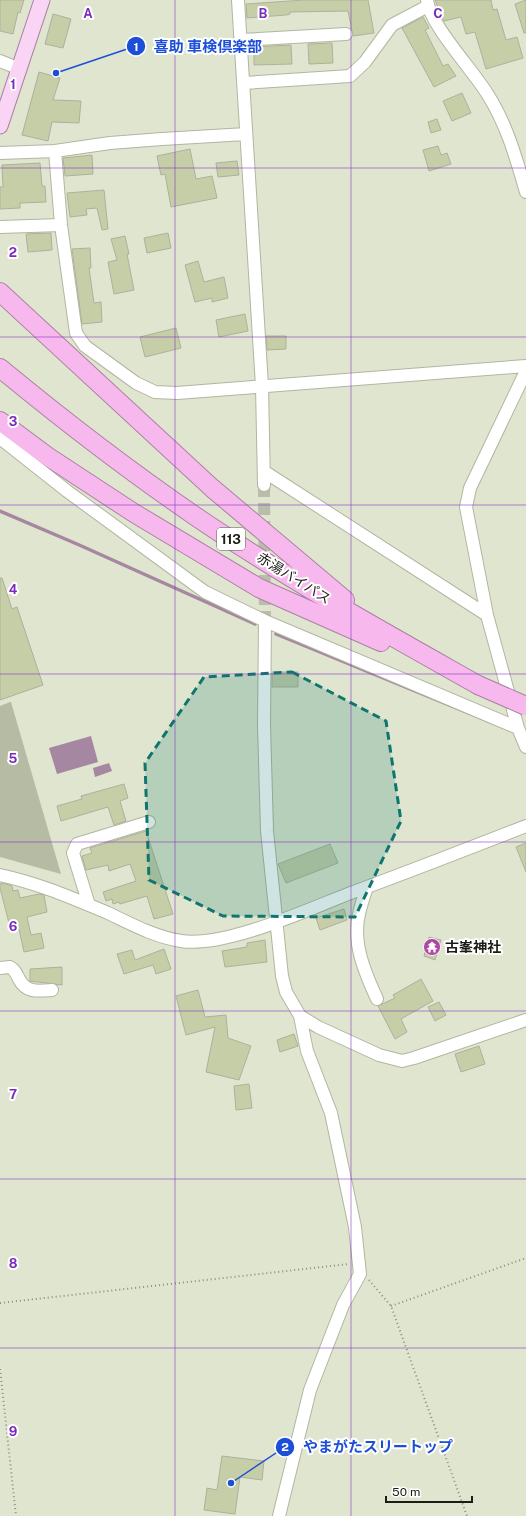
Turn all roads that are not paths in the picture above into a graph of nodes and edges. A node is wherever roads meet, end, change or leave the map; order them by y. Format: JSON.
{"nodes":[{"id":1,"x":42,"y":0,"type":"edge"},
{"id":2,"x":238,"y":0,"type":"edge"},
{"id":3,"x":428,"y":3,"type":"edge"},
{"id":4,"x":346,"y":34,"type":"dead end"},
{"id":5,"x":241,"y":40,"type":"junction"},
{"id":6,"x":0,"y":61,"type":"edge"},
{"id":7,"x":20,"y":69,"type":"junction"},
{"id":8,"x":244,"y":83,"type":"junction"},
{"id":9,"x":0,"y":126,"type":"edge"},
{"id":10,"x":246,"y":134,"type":"junction"},
{"id":11,"x":55,"y":151,"type":"junction"},
{"id":12,"x":0,"y":154,"type":"edge"},
{"id":13,"x":526,"y":192,"type":"edge"},
{"id":14,"x":61,"y":225,"type":"junction"},
{"id":15,"x":0,"y":227,"type":"edge"},
{"id":16,"x":1,"y":294,"type":"edge"},
{"id":17,"x":526,"y":366,"type":"edge"},
{"id":18,"x":0,"y":368,"type":"edge"},
{"id":19,"x":526,"y":371,"type":"edge"},
{"id":20,"x":262,"y":386,"type":"junction"},
{"id":21,"x":0,"y":421,"type":"edge"},
{"id":22,"x":0,"y":438,"type":"edge"},
{"id":23,"x":265,"y":472,"type":"junction"},
{"id":24,"x":264,"y":485,"type":"tunnel mouth"},
{"id":25,"x":487,"y":614,"type":"junction"},
{"id":26,"x":265,"y":622,"type":"junction"},
{"id":27,"x":385,"y":633,"type":"junction"},
{"id":28,"x":478,"y":685,"type":"junction"},
{"id":29,"x":526,"y":706,"type":"edge"},
{"id":30,"x":518,"y":728,"type":"junction"},
{"id":31,"x":526,"y":747,"type":"edge"},
{"id":32,"x":149,"y":822,"type":"dead end"},
{"id":33,"x":526,"y":826,"type":"edge"},
{"id":34,"x":0,"y":875,"type":"edge"},
{"id":35,"x":367,"y":887,"type":"junction"},
{"id":36,"x":89,"y":905,"type":"junction"},
{"id":37,"x":277,"y":922,"type":"junction"},
{"id":38,"x":0,"y":968,"type":"edge"},
{"id":39,"x":52,"y":990,"type":"dead end"},
{"id":40,"x":377,"y":999,"type":"dead end"},
{"id":41,"x":300,"y":1016,"type":"junction"},
{"id":42,"x":526,"y":1020,"type":"edge"},
{"id":43,"x":279,"y":1516,"type":"edge"}],
"edges":[{"from":1,"to":7,"type":"main road"},
{"from":2,"to":5,"type":"street"},
{"from":3,"to":8,"type":"street"},
{"from":3,"to":13,"type":"street"},
{"from":4,"to":5,"type":"street"},
{"from":5,"to":8,"type":"street"},
{"from":6,"to":7,"type":"street"},
{"from":7,"to":9,"type":"main road"},
{"from":8,"to":10,"type":"street"},
{"from":10,"to":11,"type":"street"},
{"from":10,"to":20,"type":"street"},
{"from":11,"to":12,"type":"street"},
{"from":11,"to":14,"type":"street"},
{"from":14,"to":15,"type":"street"},
{"from":14,"to":20,"type":"street"},
{"from":16,"to":27,"type":"highway"},
{"from":17,"to":20,"type":"street"},
{"from":18,"to":27,"type":"highway","name":"赤湯バイパス","number":"113"},
{"from":19,"to":25,"type":"street"},
{"from":20,"to":23,"type":"street"},
{"from":21,"to":28,"type":"highway"},
{"from":22,"to":26,"type":"street"},
{"from":23,"to":24,"type":"street"},
{"from":23,"to":25,"type":"street"},
{"from":25,"to":30,"type":"street"},
{"from":26,"to":30,"type":"street"},
{"from":26,"to":37,"type":"street"},
{"from":27,"to":28,"type":"highway","name":"赤湯バイパス","number":"113"},
{"from":28,"to":29,"type":"highway","name":"赤湯バイパス","number":"113","bridge":true},
{"from":30,"to":31,"type":"street"},
{"from":32,"to":36,"type":"street"},
{"from":33,"to":35,"type":"street"},
{"from":34,"to":36,"type":"street"},
{"from":35,"to":37,"type":"street"},
{"from":35,"to":40,"type":"street"},
{"from":36,"to":37,"type":"street"},
{"from":37,"to":41,"type":"street"},
{"from":38,"to":39,"type":"street"},
{"from":41,"to":42,"type":"street"},
{"from":41,"to":43,"type":"street"}]}
